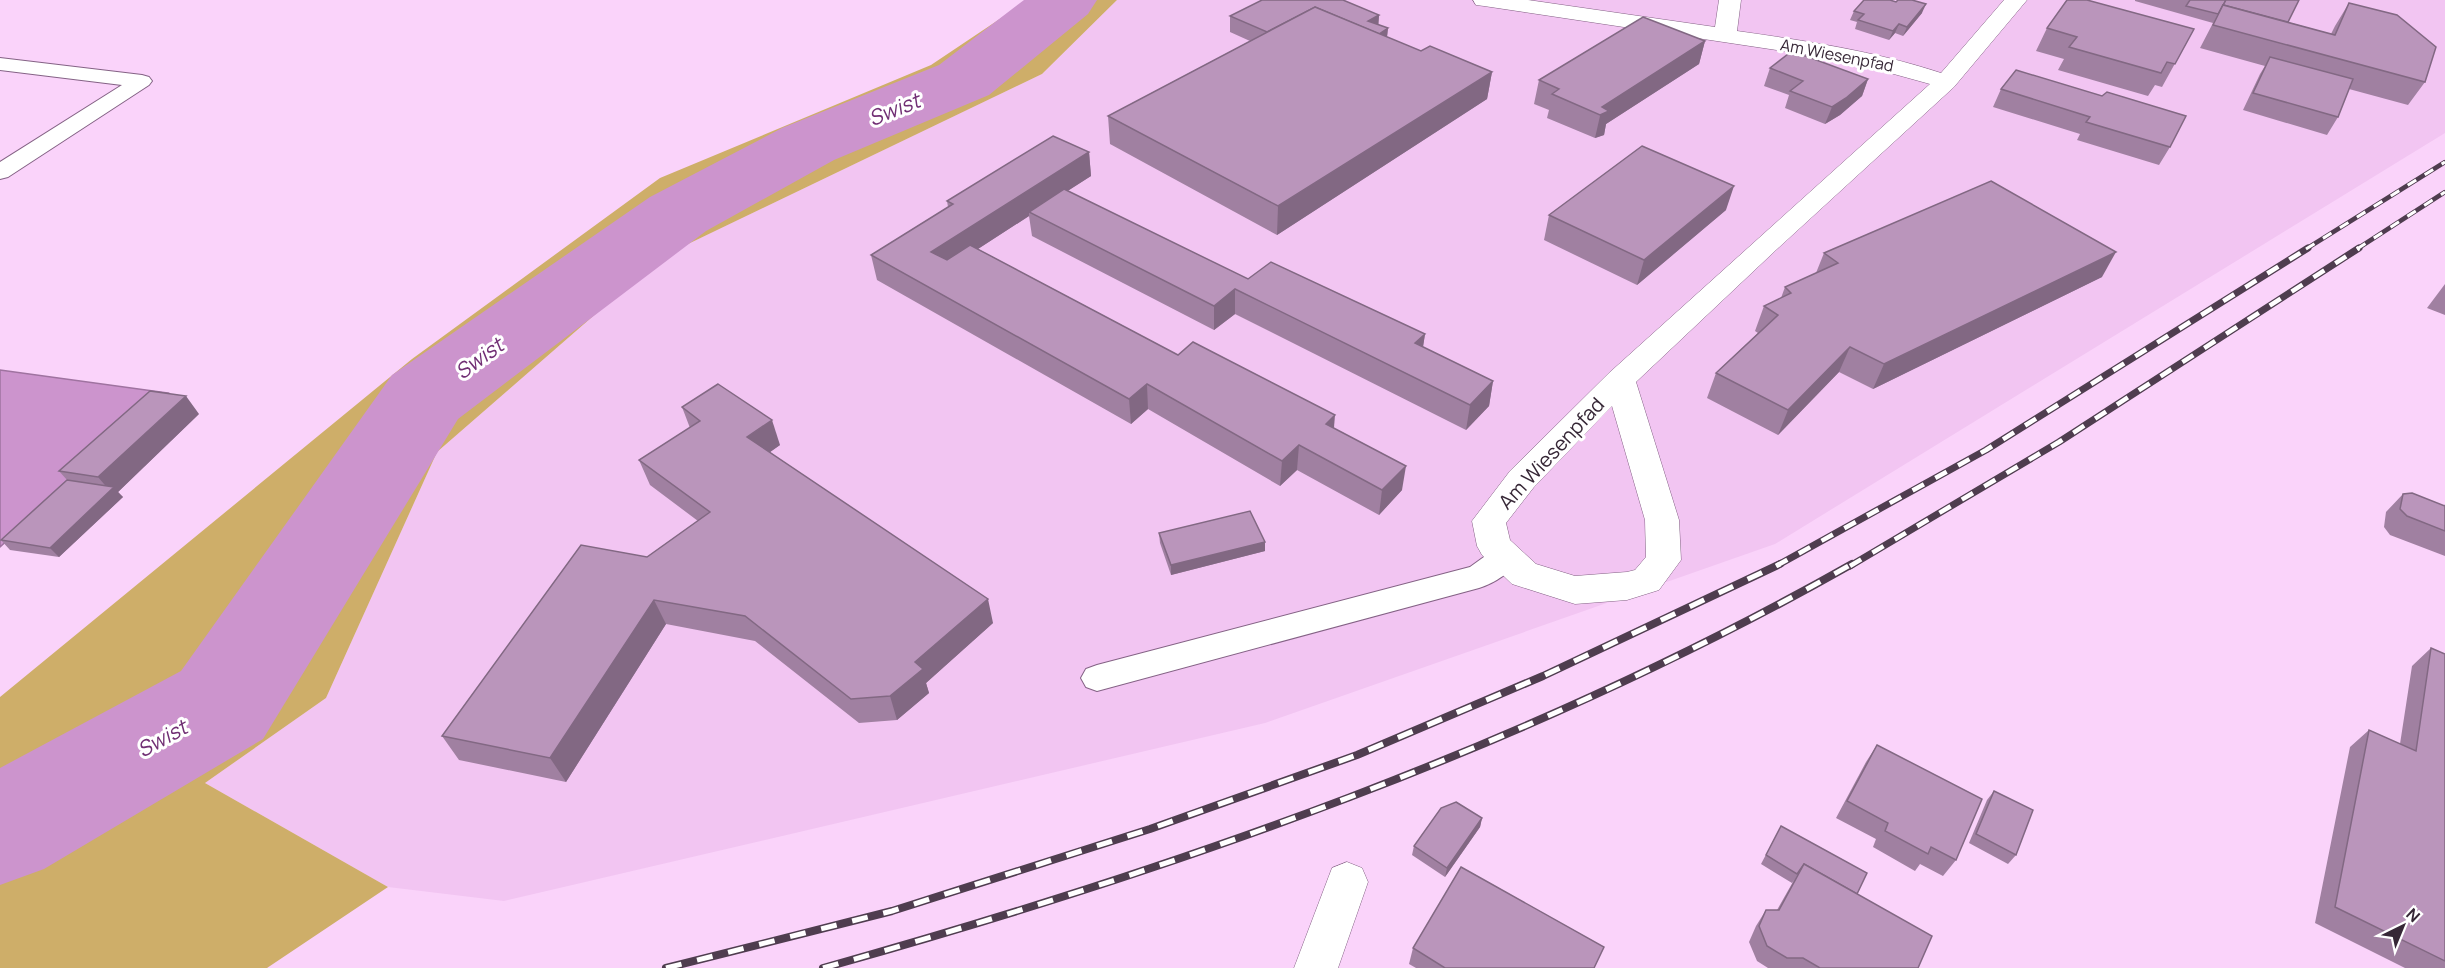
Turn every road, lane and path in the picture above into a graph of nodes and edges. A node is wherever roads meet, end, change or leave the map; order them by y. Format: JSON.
{"nodes":[{"id":1,"x":1484,"y":0,"type":"edge"},
{"id":2,"x":1730,"y":0,"type":"edge"},
{"id":3,"x":2016,"y":0,"type":"edge"},
{"id":4,"x":1725,"y":36,"type":"junction"},
{"id":5,"x":0,"y":64,"type":"edge"},
{"id":6,"x":1946,"y":82,"type":"junction"},
{"id":7,"x":0,"y":172,"type":"edge"},
{"id":8,"x":1620,"y":380,"type":"junction"},
{"id":9,"x":1506,"y":557,"type":"junction"},
{"id":10,"x":1097,"y":678,"type":"dead end"},
{"id":11,"x":1347,"y":882,"type":"dead end"},
{"id":12,"x":1316,"y":968,"type":"edge"}],
"edges":[{"from":1,"to":4,"type":"street","name":"Am Wiesenpfad"},
{"from":2,"to":4,"type":"street"},
{"from":3,"to":6,"type":"street","name":"Am Wiesenpfad"},
{"from":4,"to":6,"type":"street","name":"Am Wiesenpfad"},
{"from":5,"to":7,"type":"lane"},
{"from":6,"to":8,"type":"street","name":"Am Wiesenpfad"},
{"from":8,"to":9,"type":"street","name":"Am Wiesenpfad"},
{"from":8,"to":9,"type":"street","name":"Am Wiesenpfad"},
{"from":9,"to":10,"type":"lane"},
{"from":11,"to":12,"type":"street"}]}
